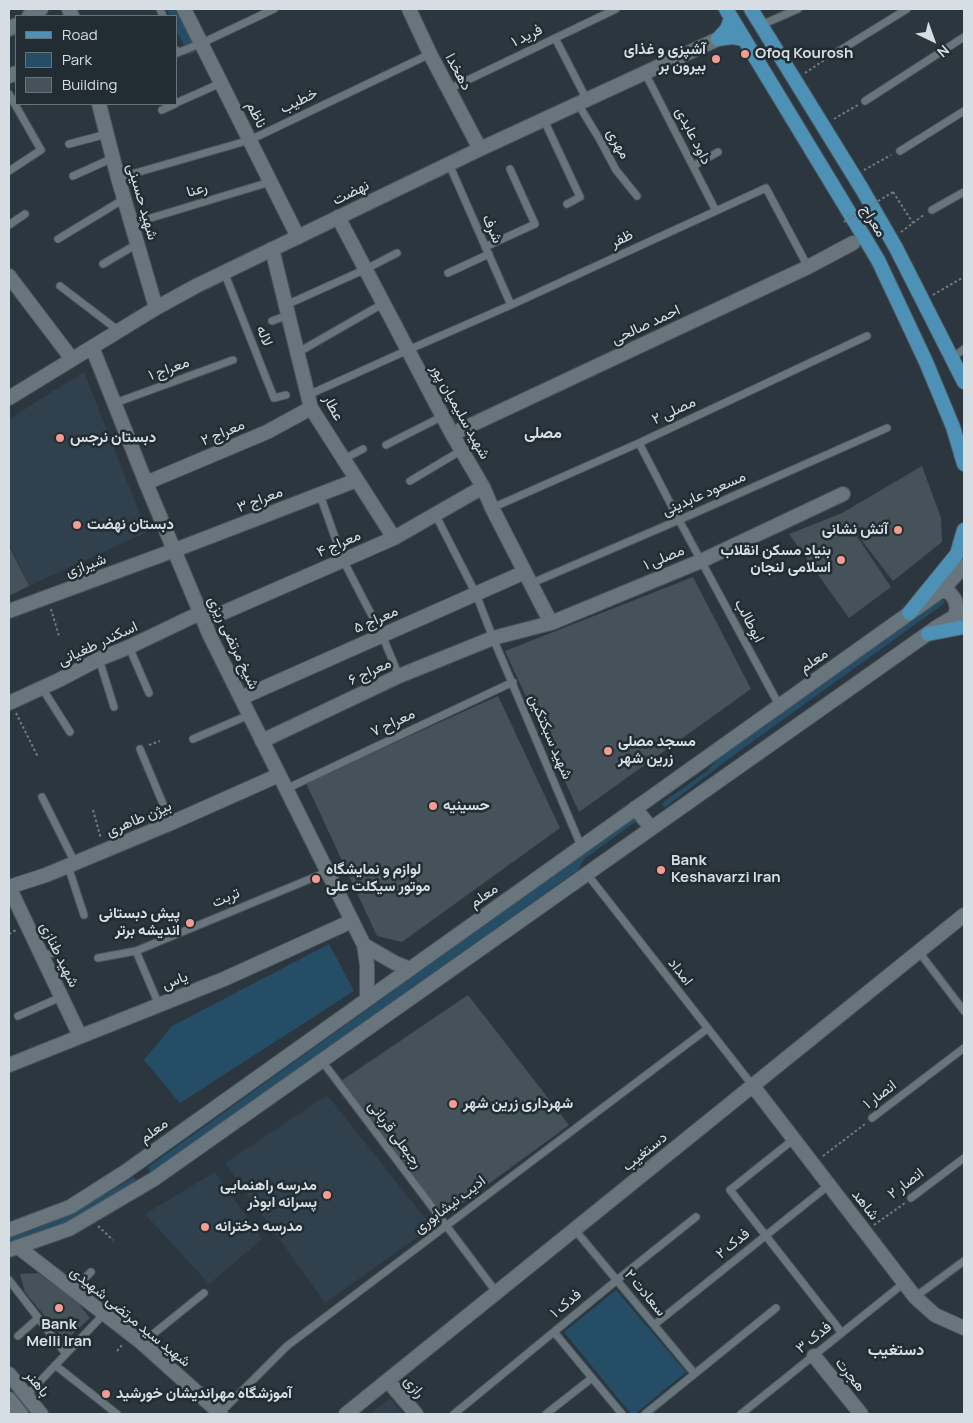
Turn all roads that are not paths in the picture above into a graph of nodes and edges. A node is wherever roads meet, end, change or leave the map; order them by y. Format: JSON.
{"nodes":[{"id":1,"x":184,"y":9,"type":"edge"},
{"id":2,"x":274,"y":9,"type":"edge"},
{"id":3,"x":409,"y":9,"type":"edge"},
{"id":4,"x":616,"y":9,"type":"edge"},
{"id":5,"x":751,"y":9,"type":"edge"},
{"id":6,"x":798,"y":9,"type":"edge"},
{"id":7,"x":907,"y":9,"type":"edge"},
{"id":8,"x":728,"y":14,"type":"edge"},
{"id":9,"x":761,"y":25,"type":"junction"},
{"id":10,"x":964,"y":37,"type":"edge"},
{"id":11,"x":555,"y":38,"type":"junction"},
{"id":12,"x":718,"y":39,"type":"junction"},
{"id":13,"x":744,"y":39,"type":"junction"},
{"id":14,"x":202,"y":43,"type":"junction"},
{"id":15,"x":178,"y":53,"type":"edge"},
{"id":16,"x":430,"y":54,"type":"junction"},
{"id":17,"x":834,"y":54,"type":"road end"},
{"id":18,"x":645,"y":73,"type":"junction"},
{"id":19,"x":221,"y":83,"type":"junction"},
{"id":20,"x":449,"y":89,"type":"junction"},
{"id":21,"x":866,"y":101,"type":"road end"},
{"id":22,"x":178,"y":102,"type":"edge"},
{"id":23,"x":582,"y":102,"type":"junction"},
{"id":24,"x":15,"y":105,"type":"edge"},
{"id":25,"x":99,"y":105,"type":"edge"},
{"id":26,"x":172,"y":105,"type":"edge"},
{"id":27,"x":162,"y":110,"type":"dead end"},
{"id":28,"x":964,"y":111,"type":"edge"},
{"id":29,"x":544,"y":120,"type":"junction"},
{"id":30,"x":107,"y":134,"type":"junction"},
{"id":31,"x":250,"y":140,"type":"junction"},
{"id":32,"x":69,"y":144,"type":"dead end"},
{"id":33,"x":480,"y":149,"type":"junction"},
{"id":34,"x":900,"y":150,"type":"road end"},
{"id":35,"x":718,"y":152,"type":"dead end"},
{"id":36,"x":113,"y":158,"type":"junction"},
{"id":37,"x":449,"y":164,"type":"junction"},
{"id":38,"x":693,"y":166,"type":"junction"},
{"id":39,"x":510,"y":169,"type":"dead end"},
{"id":40,"x":9,"y":172,"type":"edge"},
{"id":41,"x":73,"y":176,"type":"dead end"},
{"id":42,"x":118,"y":178,"type":"junction"},
{"id":43,"x":270,"y":182,"type":"junction"},
{"id":44,"x":964,"y":192,"type":"edge"},
{"id":45,"x":637,"y":196,"type":"dead end"},
{"id":46,"x":124,"y":199,"type":"junction"},
{"id":47,"x":567,"y":204,"type":"dead end"},
{"id":48,"x":932,"y":210,"type":"road end"},
{"id":49,"x":716,"y":211,"type":"junction"},
{"id":50,"x":25,"y":214,"type":"dead end"},
{"id":51,"x":338,"y":217,"type":"junction"},
{"id":52,"x":131,"y":224,"type":"junction"},
{"id":53,"x":9,"y":225,"type":"edge"},
{"id":54,"x":298,"y":237,"type":"junction"},
{"id":55,"x":58,"y":239,"type":"dead end"},
{"id":56,"x":853,"y":243,"type":"dead end"},
{"id":57,"x":137,"y":244,"type":"junction"},
{"id":58,"x":272,"y":249,"type":"junction"},
{"id":59,"x":487,"y":251,"type":"junction"},
{"id":60,"x":397,"y":253,"type":"dead end"},
{"id":61,"x":102,"y":264,"type":"dead end"},
{"id":62,"x":808,"y":267,"type":"junction"},
{"id":63,"x":366,"y":269,"type":"junction"},
{"id":64,"x":224,"y":272,"type":"junction"},
{"id":65,"x":448,"y":273,"type":"dead end"},
{"id":66,"x":9,"y":276,"type":"edge"},
{"id":67,"x":60,"y":286,"type":"dead end"},
{"id":68,"x":384,"y":303,"type":"junction"},
{"id":69,"x":511,"y":305,"type":"junction"},
{"id":70,"x":156,"y":308,"type":"junction"},
{"id":71,"x":287,"y":310,"type":"junction"},
{"id":72,"x":272,"y":321,"type":"dead end"},
{"id":73,"x":119,"y":331,"type":"junction"},
{"id":74,"x":867,"y":336,"type":"dead end"},
{"id":75,"x":92,"y":347,"type":"junction"},
{"id":76,"x":964,"y":349,"type":"edge"},
{"id":77,"x":408,"y":350,"type":"junction"},
{"id":78,"x":298,"y":353,"type":"junction"},
{"id":79,"x":952,"y":358,"type":"junction"},
{"id":80,"x":72,"y":359,"type":"junction"},
{"id":81,"x":233,"y":360,"type":"dead end"},
{"id":82,"x":964,"y":382,"type":"edge"},
{"id":83,"x":286,"y":395,"type":"dead end"},
{"id":84,"x":9,"y":398,"type":"edge"},
{"id":85,"x":309,"y":401,"type":"junction"},
{"id":86,"x":115,"y":403,"type":"junction"},
{"id":87,"x":443,"y":416,"type":"junction"},
{"id":88,"x":887,"y":428,"type":"dead end"},
{"id":89,"x":452,"y":434,"type":"junction"},
{"id":90,"x":639,"y":443,"type":"junction"},
{"id":91,"x":386,"y":445,"type":"dead end"},
{"id":92,"x":363,"y":449,"type":"dead end"},
{"id":93,"x":462,"y":450,"type":"junction"},
{"id":94,"x":344,"y":459,"type":"junction"},
{"id":95,"x":964,"y":463,"type":"edge"},
{"id":96,"x":358,"y":480,"type":"junction"},
{"id":97,"x":410,"y":481,"type":"dead end"},
{"id":98,"x":146,"y":483,"type":"junction"},
{"id":99,"x":483,"y":487,"type":"junction"},
{"id":100,"x":843,"y":494,"type":"dead end"},
{"id":101,"x":320,"y":495,"type":"junction"},
{"id":102,"x":492,"y":508,"type":"junction"},
{"id":103,"x":436,"y":514,"type":"junction"},
{"id":104,"x":679,"y":520,"type":"junction"},
{"id":105,"x":964,"y":530,"type":"edge"},
{"id":106,"x":394,"y":538,"type":"junction"},
{"id":107,"x":175,"y":550,"type":"junction"},
{"id":108,"x":343,"y":560,"type":"junction"},
{"id":109,"x":700,"y":560,"type":"junction"},
{"id":110,"x":964,"y":566,"type":"edge"},
{"id":111,"x":528,"y":578,"type":"junction"},
{"id":112,"x":942,"y":590,"type":"junction"},
{"id":113,"x":476,"y":594,"type":"junction"},
{"id":114,"x":9,"y":611,"type":"edge"},
{"id":115,"x":909,"y":613,"type":"junction"},
{"id":116,"x":959,"y":614,"type":"edge"},
{"id":117,"x":202,"y":617,"type":"junction"},
{"id":118,"x":551,"y":623,"type":"junction"},
{"id":119,"x":964,"y":628,"type":"edge"},
{"id":120,"x":928,"y":634,"type":"junction"},
{"id":121,"x":382,"y":635,"type":"junction"},
{"id":122,"x":493,"y":638,"type":"junction"},
{"id":123,"x":129,"y":647,"type":"junction"},
{"id":124,"x":99,"y":659,"type":"junction"},
{"id":125,"x":399,"y":676,"type":"junction"},
{"id":126,"x":513,"y":682,"type":"junction"},
{"id":127,"x":42,"y":688,"type":"junction"},
{"id":128,"x":149,"y":693,"type":"dead end"},
{"id":129,"x":240,"y":698,"type":"junction"},
{"id":130,"x":10,"y":702,"type":"edge"},
{"id":131,"x":779,"y":705,"type":"junction"},
{"id":132,"x":114,"y":707,"type":"dead end"},
{"id":133,"x":249,"y":715,"type":"junction"},
{"id":134,"x":70,"y":732,"type":"dead end"},
{"id":135,"x":193,"y":739,"type":"dead end"},
{"id":136,"x":262,"y":741,"type":"junction"},
{"id":137,"x":140,"y":749,"type":"road end"},
{"id":138,"x":279,"y":775,"type":"junction"},
{"id":139,"x":286,"y":789,"type":"junction"},
{"id":140,"x":42,"y":797,"type":"dead end"},
{"id":141,"x":635,"y":808,"type":"junction"},
{"id":142,"x":171,"y":824,"type":"junction"},
{"id":143,"x":651,"y":828,"type":"junction"},
{"id":144,"x":581,"y":846,"type":"junction"},
{"id":145,"x":71,"y":864,"type":"junction"},
{"id":146,"x":327,"y":872,"type":"junction"},
{"id":147,"x":587,"y":874,"type":"junction"},
{"id":148,"x":9,"y":887,"type":"edge"},
{"id":149,"x":84,"y":915,"type":"dead end"},
{"id":150,"x":964,"y":915,"type":"edge"},
{"id":151,"x":352,"y":921,"type":"junction"},
{"id":152,"x":364,"y":945,"type":"junction"},
{"id":153,"x":136,"y":951,"type":"junction"},
{"id":154,"x":919,"y":952,"type":"junction"},
{"id":155,"x":98,"y":958,"type":"dead end"},
{"id":156,"x":410,"y":969,"type":"junction"},
{"id":157,"x":61,"y":997,"type":"junction"},
{"id":158,"x":367,"y":999,"type":"junction"},
{"id":159,"x":159,"y":1005,"type":"junction"},
{"id":160,"x":964,"y":1011,"type":"edge"},
{"id":161,"x":18,"y":1016,"type":"dead end"},
{"id":162,"x":707,"y":1029,"type":"junction"},
{"id":163,"x":80,"y":1036,"type":"junction"},
{"id":164,"x":964,"y":1048,"type":"edge"},
{"id":165,"x":322,"y":1060,"type":"junction"},
{"id":166,"x":9,"y":1065,"type":"edge"},
{"id":167,"x":753,"y":1086,"type":"junction"},
{"id":168,"x":872,"y":1118,"type":"road end"},
{"id":169,"x":794,"y":1139,"type":"junction"},
{"id":170,"x":964,"y":1158,"type":"edge"},
{"id":171,"x":136,"y":1164,"type":"junction"},
{"id":172,"x":148,"y":1183,"type":"junction"},
{"id":173,"x":829,"y":1185,"type":"junction"},
{"id":174,"x":910,"y":1198,"type":"road end"},
{"id":175,"x":696,"y":1216,"type":"dead end"},
{"id":176,"x":446,"y":1225,"type":"junction"},
{"id":177,"x":9,"y":1230,"type":"edge"},
{"id":178,"x":575,"y":1230,"type":"junction"},
{"id":179,"x":766,"y":1236,"type":"junction"},
{"id":180,"x":13,"y":1248,"type":"edge"},
{"id":181,"x":964,"y":1260,"type":"edge"},
{"id":182,"x":90,"y":1272,"type":"dead end"},
{"id":183,"x":9,"y":1280,"type":"edge"},
{"id":184,"x":617,"y":1280,"type":"junction"},
{"id":185,"x":904,"y":1283,"type":"junction"},
{"id":186,"x":73,"y":1290,"type":"junction"},
{"id":187,"x":204,"y":1293,"type":"dead end"},
{"id":188,"x":497,"y":1293,"type":"junction"},
{"id":189,"x":914,"y":1297,"type":"junction"},
{"id":190,"x":776,"y":1308,"type":"dead end"},
{"id":191,"x":104,"y":1314,"type":"junction"},
{"id":192,"x":38,"y":1318,"type":"junction"},
{"id":193,"x":654,"y":1325,"type":"junction"},
{"id":194,"x":964,"y":1328,"type":"edge"},
{"id":195,"x":554,"y":1332,"type":"junction"},
{"id":196,"x":842,"y":1333,"type":"junction"},
{"id":197,"x":18,"y":1336,"type":"dead end"},
{"id":198,"x":142,"y":1344,"type":"junction"},
{"id":199,"x":66,"y":1354,"type":"junction"},
{"id":200,"x":814,"y":1356,"type":"junction"},
{"id":201,"x":55,"y":1365,"type":"junction"},
{"id":202,"x":694,"y":1373,"type":"junction"},
{"id":203,"x":9,"y":1374,"type":"edge"},
{"id":204,"x":592,"y":1378,"type":"junction"},
{"id":205,"x":388,"y":1381,"type":"junction"},
{"id":206,"x":26,"y":1396,"type":"junction"},
{"id":207,"x":41,"y":1414,"type":"edge"},
{"id":208,"x":117,"y":1414,"type":"edge"},
{"id":209,"x":220,"y":1414,"type":"edge"},
{"id":210,"x":346,"y":1414,"type":"edge"},
{"id":211,"x":416,"y":1414,"type":"edge"},
{"id":212,"x":454,"y":1414,"type":"edge"},
{"id":213,"x":546,"y":1414,"type":"edge"},
{"id":214,"x":622,"y":1414,"type":"edge"},
{"id":215,"x":645,"y":1414,"type":"edge"},
{"id":216,"x":741,"y":1414,"type":"edge"},
{"id":217,"x":861,"y":1414,"type":"edge"}],
"edges":[{"from":1,"to":14,"type":"street","name":"ناظم"},
{"from":2,"to":14,"type":"lane"},
{"from":3,"to":16,"type":"street","name":"دهخدا"},
{"from":4,"to":11,"type":"lane","name":"فرید ۱"},
{"from":5,"to":9,"type":"main road","name":"معراج"},
{"from":6,"to":9,"type":"lane"},
{"from":7,"to":17,"type":"lane"},
{"from":8,"to":12,"type":"main road"},
{"from":8,"to":13,"type":"main road","name":"معراج"},
{"from":9,"to":79,"type":"main road","name":"معراج"},
{"from":10,"to":21,"type":"lane"},
{"from":11,"to":20,"type":"lane","name":"فرید ۱"},
{"from":11,"to":23,"type":"lane","name":"مهری"},
{"from":12,"to":13,"type":"main road"},
{"from":12,"to":18,"type":"street","name":"نهضت"},
{"from":13,"to":95,"type":"main road","name":"معراج"},
{"from":14,"to":15,"type":"lane"},
{"from":14,"to":19,"type":"street","name":"ناظم"},
{"from":16,"to":20,"type":"street","name":"دهخدا"},
{"from":16,"to":31,"type":"lane","name":"خطیب"},
{"from":18,"to":23,"type":"street","name":"نهضت"},
{"from":18,"to":38,"type":"lane","name":"داود عابدی"},
{"from":19,"to":22,"type":"lane"},
{"from":19,"to":31,"type":"street","name":"ناظم"},
{"from":20,"to":33,"type":"street","name":"دهخدا"},
{"from":23,"to":29,"type":"street","name":"نهضت"},
{"from":23,"to":45,"type":"lane","name":"مهری"},
{"from":24,"to":40,"type":"lane"},
{"from":25,"to":30,"type":"street","name":"شهید حسینی"},
{"from":26,"to":27,"type":"lane"},
{"from":28,"to":34,"type":"lane"},
{"from":29,"to":33,"type":"street","name":"نهضت"},
{"from":29,"to":47,"type":"lane"},
{"from":30,"to":32,"type":"lane"},
{"from":30,"to":36,"type":"street","name":"شهید حسینی"},
{"from":31,"to":42,"type":"lane","name":"خطیب"},
{"from":31,"to":43,"type":"street","name":"ناظم"},
{"from":33,"to":37,"type":"street","name":"نهضت"},
{"from":35,"to":38,"type":"lane"},
{"from":36,"to":41,"type":"lane"},
{"from":36,"to":42,"type":"street","name":"شهید حسینی"},
{"from":37,"to":51,"type":"street","name":"نهضت"},
{"from":37,"to":59,"type":"lane","name":"شرف"},
{"from":38,"to":49,"type":"lane","name":"داود عابدی"},
{"from":39,"to":59,"type":"lane"},
{"from":42,"to":46,"type":"street","name":"شهید حسینی"},
{"from":43,"to":52,"type":"lane","name":"رعنا"},
{"from":43,"to":54,"type":"street","name":"ناظم"},
{"from":44,"to":48,"type":"lane"},
{"from":46,"to":52,"type":"street","name":"شهید حسینی"},
{"from":46,"to":55,"type":"lane"},
{"from":49,"to":62,"type":"lane","name":"ظفر"},
{"from":49,"to":69,"type":"lane","name":"ظفر"},
{"from":50,"to":53,"type":"lane"},
{"from":51,"to":54,"type":"street","name":"نهضت"},
{"from":51,"to":63,"type":"street","name":"شهید سلیمیان پور"},
{"from":52,"to":57,"type":"street","name":"شهید حسینی"},
{"from":54,"to":58,"type":"street","name":"نهضت"},
{"from":56,"to":62,"type":"street","name":"احمد صالحی"},
{"from":57,"to":61,"type":"lane"},
{"from":57,"to":70,"type":"street","name":"شهید حسینی"},
{"from":58,"to":64,"type":"street","name":"نهضت"},
{"from":58,"to":71,"type":"street","name":"عطار"},
{"from":59,"to":65,"type":"lane"},
{"from":59,"to":69,"type":"lane","name":"شرف"},
{"from":60,"to":63,"type":"lane"},
{"from":62,"to":89,"type":"street","name":"احمد صالحی"},
{"from":63,"to":68,"type":"street","name":"شهید سلیمیان پور"},
{"from":63,"to":71,"type":"lane"},
{"from":64,"to":70,"type":"street","name":"نهضت"},
{"from":64,"to":83,"type":"lane","name":"لاله"},
{"from":66,"to":80,"type":"street"},
{"from":67,"to":73,"type":"lane"},
{"from":68,"to":77,"type":"street","name":"شهید سلیمیان پور"},
{"from":68,"to":78,"type":"lane"},
{"from":69,"to":77,"type":"lane","name":"ظفر"},
{"from":70,"to":73,"type":"street","name":"نهضت"},
{"from":71,"to":72,"type":"lane"},
{"from":71,"to":78,"type":"street","name":"عطار"},
{"from":73,"to":75,"type":"street","name":"نهضت"},
{"from":74,"to":90,"type":"lane","name":"مصلی ۲"},
{"from":75,"to":80,"type":"street","name":"نهضت"},
{"from":75,"to":86,"type":"street","name":"شیخ مرتضی ریزی"},
{"from":76,"to":79,"type":"lane"},
{"from":77,"to":85,"type":"lane","name":"ظفر"},
{"from":77,"to":87,"type":"street","name":"شهید سلیمیان پور"},
{"from":78,"to":85,"type":"street","name":"عطار"},
{"from":79,"to":82,"type":"main road","name":"معراج"},
{"from":80,"to":84,"type":"street","name":"نهضت"},
{"from":81,"to":86,"type":"lane","name":"معراج ۱"},
{"from":85,"to":94,"type":"street","name":"عطار"},
{"from":85,"to":98,"type":"street","name":"معراج ۲"},
{"from":86,"to":98,"type":"street","name":"شیخ مرتضی ریزی"},
{"from":87,"to":89,"type":"street","name":"شهید سلیمیان پور"},
{"from":87,"to":91,"type":"lane"},
{"from":88,"to":104,"type":"lane","name":"مسعود عابدینی"},
{"from":89,"to":93,"type":"street","name":"شهید سلیمیان پور"},
{"from":90,"to":102,"type":"lane","name":"مصلی ۲"},
{"from":90,"to":104,"type":"lane","name":"ابوطالب"},
{"from":92,"to":94,"type":"lane"},
{"from":93,"to":97,"type":"lane"},
{"from":93,"to":99,"type":"street","name":"شهید سلیمیان پور"},
{"from":94,"to":96,"type":"street","name":"عطار"},
{"from":96,"to":101,"type":"street","name":"معراج ۳"},
{"from":96,"to":106,"type":"street","name":"عطار"},
{"from":98,"to":107,"type":"street","name":"شیخ مرتضی ریزی"},
{"from":99,"to":102,"type":"street","name":"شهید سلیمیان پور"},
{"from":99,"to":103,"type":"street","name":"معراج ۴"},
{"from":100,"to":109,"type":"street","name":"مصلی ۱"},
{"from":101,"to":107,"type":"street","name":"معراج ۳"},
{"from":101,"to":108,"type":"lane"},
{"from":102,"to":111,"type":"street","name":"شهید سلیمیان پور"},
{"from":103,"to":106,"type":"street","name":"معراج ۴"},
{"from":103,"to":113,"type":"lane","name":"شهید سبکتکین"},
{"from":104,"to":109,"type":"lane","name":"ابوطالب"},
{"from":104,"to":111,"type":"lane","name":"مسعود عابدینی"},
{"from":105,"to":115,"type":"main road"},
{"from":106,"to":108,"type":"street","name":"معراج ۴"},
{"from":107,"to":114,"type":"street","name":"شیرازی"},
{"from":107,"to":117,"type":"street","name":"شیخ مرتضی ریزی"},
{"from":108,"to":117,"type":"street","name":"معراج ۴"},
{"from":108,"to":121,"type":"lane"},
{"from":109,"to":118,"type":"street","name":"مصلی ۱"},
{"from":109,"to":131,"type":"lane","name":"ابوطالب"},
{"from":110,"to":112,"type":"street","name":"معلم"},
{"from":111,"to":113,"type":"street","name":"معراج ۵"},
{"from":111,"to":118,"type":"street","name":"شهید سلیمیان پور"},
{"from":112,"to":115,"type":"street","name":"معلم"},
{"from":112,"to":116,"type":"street"},
{"from":113,"to":121,"type":"street","name":"معراج ۵"},
{"from":113,"to":122,"type":"lane","name":"شهید سبکتکین"},
{"from":115,"to":131,"type":"street","name":"معلم"},
{"from":116,"to":120,"type":"street"},
{"from":117,"to":123,"type":"street","name":"اسکندر طغیانی"},
{"from":117,"to":129,"type":"street","name":"شیخ مرتضی ریزی"},
{"from":118,"to":122,"type":"street","name":"مصلی ۱"},
{"from":119,"to":120,"type":"main road"},
{"from":120,"to":143,"type":"street"},
{"from":121,"to":125,"type":"lane"},
{"from":121,"to":129,"type":"street","name":"معراج ۵"},
{"from":122,"to":125,"type":"street","name":"معراج ۶"},
{"from":122,"to":126,"type":"lane","name":"شهید سبکتکین"},
{"from":123,"to":124,"type":"street","name":"اسکندر طغیانی"},
{"from":123,"to":128,"type":"lane"},
{"from":124,"to":127,"type":"street","name":"اسکندر طغیانی"},
{"from":124,"to":132,"type":"lane"},
{"from":125,"to":136,"type":"street","name":"معراج ۶"},
{"from":126,"to":139,"type":"lane","name":"معراح ۷"},
{"from":126,"to":144,"type":"lane","name":"شهید سبکتکین"},
{"from":127,"to":130,"type":"street","name":"اسکندر طغیانی"},
{"from":127,"to":134,"type":"lane"},
{"from":129,"to":133,"type":"street","name":"شیخ مرتضی ریزی"},
{"from":131,"to":141,"type":"street","name":"معلم"},
{"from":133,"to":135,"type":"lane"},
{"from":133,"to":136,"type":"street","name":"شیخ مرتضی ریزی"},
{"from":136,"to":138,"type":"street","name":"شیخ مرتضی ریزی"},
{"from":137,"to":142,"type":"lane"},
{"from":138,"to":139,"type":"street","name":"شیخ مرتضی ریزی"},
{"from":138,"to":142,"type":"street","name":"بیژن طاهری"},
{"from":139,"to":146,"type":"street","name":"شیخ مرتضی ریزی"},
{"from":140,"to":145,"type":"lane"},
{"from":141,"to":143,"type":"street"},
{"from":141,"to":144,"type":"street","name":"معلم"},
{"from":142,"to":145,"type":"street","name":"بیژن طاهری"},
{"from":143,"to":147,"type":"street"},
{"from":144,"to":156,"type":"street","name":"معلم"},
{"from":145,"to":148,"type":"street","name":"بیژن طاهری"},
{"from":145,"to":149,"type":"lane"},
{"from":146,"to":151,"type":"street","name":"شیخ مرتضی ریزی"},
{"from":146,"to":153,"type":"lane","name":"تربت"},
{"from":147,"to":162,"type":"lane","name":"امداد"},
{"from":147,"to":165,"type":"street"},
{"from":148,"to":157,"type":"street","name":"شهید طنازی"},
{"from":150,"to":154,"type":"street","name":"دستغیب"},
{"from":151,"to":152,"type":"street","name":"شیخ مرتضی ریزی"},
{"from":151,"to":159,"type":"street","name":"یاس"},
{"from":152,"to":156,"type":"street"},
{"from":152,"to":158,"type":"street","name":"شیخ مرتضی ریزی"},
{"from":153,"to":155,"type":"lane","name":"تربت"},
{"from":153,"to":159,"type":"lane"},
{"from":154,"to":160,"type":"lane"},
{"from":154,"to":167,"type":"street","name":"دستغیب"},
{"from":156,"to":158,"type":"street","name":"معلم"},
{"from":157,"to":161,"type":"lane"},
{"from":157,"to":163,"type":"street","name":"شهید طنازی"},
{"from":158,"to":171,"type":"street","name":"معلم"},
{"from":159,"to":163,"type":"street","name":"یاس"},
{"from":162,"to":167,"type":"lane","name":"امداد"},
{"from":162,"to":176,"type":"lane","name":"ادیب نیشابوری"},
{"from":163,"to":166,"type":"street","name":"یاس"},
{"from":164,"to":168,"type":"lane","name":"انصار ۱"},
{"from":165,"to":172,"type":"street"},
{"from":165,"to":176,"type":"lane","name":"رجبعلی قربانی"},
{"from":167,"to":169,"type":"street","name":"شاهد"},
{"from":167,"to":178,"type":"street","name":"دستغیب"},
{"from":169,"to":173,"type":"street","name":"شاهد"},
{"from":169,"to":179,"type":"lane"},
{"from":170,"to":174,"type":"lane","name":"انصار ۲"},
{"from":171,"to":172,"type":"street"},
{"from":171,"to":177,"type":"street","name":"معلم"},
{"from":172,"to":180,"type":"street"},
{"from":173,"to":179,"type":"lane","name":"فدک ۲"},
{"from":173,"to":185,"type":"street","name":"شاهد"},
{"from":175,"to":184,"type":"lane","name":"فدک ۱"},
{"from":176,"to":188,"type":"lane","name":"رجبعلی قربانی"},
{"from":176,"to":209,"type":"lane","name":"ادیب نیشابوری"},
{"from":178,"to":184,"type":"lane","name":"سعادت ۲"},
{"from":178,"to":188,"type":"street","name":"دستغیب"},
{"from":179,"to":193,"type":"lane","name":"فدک ۲"},
{"from":179,"to":196,"type":"lane"},
{"from":180,"to":186,"type":"street","name":"شهید سید مرتضی شهیدی"},
{"from":181,"to":189,"type":"lane"},
{"from":182,"to":186,"type":"lane"},
{"from":183,"to":192,"type":"lane"},
{"from":184,"to":193,"type":"lane","name":"سعادت ۲"},
{"from":184,"to":195,"type":"lane","name":"فدک ۱"},
{"from":185,"to":189,"type":"street","name":"شاهد"},
{"from":185,"to":196,"type":"lane","name":"فدک ۳"},
{"from":186,"to":191,"type":"street","name":"شهید سید مرتضی شهیدی"},
{"from":187,"to":198,"type":"lane"},
{"from":188,"to":205,"type":"street","name":"دستغیب"},
{"from":189,"to":194,"type":"street","name":"شاهد"},
{"from":190,"to":202,"type":"lane"},
{"from":191,"to":198,"type":"street","name":"شهید سید مرتضی شهیدی"},
{"from":191,"to":199,"type":"lane"},
{"from":192,"to":197,"type":"lane"},
{"from":192,"to":199,"type":"lane"},
{"from":193,"to":202,"type":"lane","name":"سعادت ۲"},
{"from":195,"to":204,"type":"lane"},
{"from":195,"to":212,"type":"lane","name":"فدک ۱"},
{"from":196,"to":200,"type":"lane","name":"فدک ۳"},
{"from":198,"to":209,"type":"street","name":"شهید سید مرتضی شهیدی"},
{"from":199,"to":201,"type":"lane"},
{"from":200,"to":216,"type":"lane","name":"فدک ۳"},
{"from":200,"to":217,"type":"street","name":"هجرت"},
{"from":201,"to":206,"type":"lane"},
{"from":201,"to":208,"type":"lane"},
{"from":202,"to":215,"type":"lane"},
{"from":203,"to":206,"type":"street","name":"باهنر"},
{"from":204,"to":213,"type":"lane"},
{"from":204,"to":214,"type":"lane"},
{"from":205,"to":210,"type":"street","name":"دستغیب"},
{"from":205,"to":211,"type":"street","name":"رازی"},
{"from":206,"to":207,"type":"street","name":"باهنر"}]}
